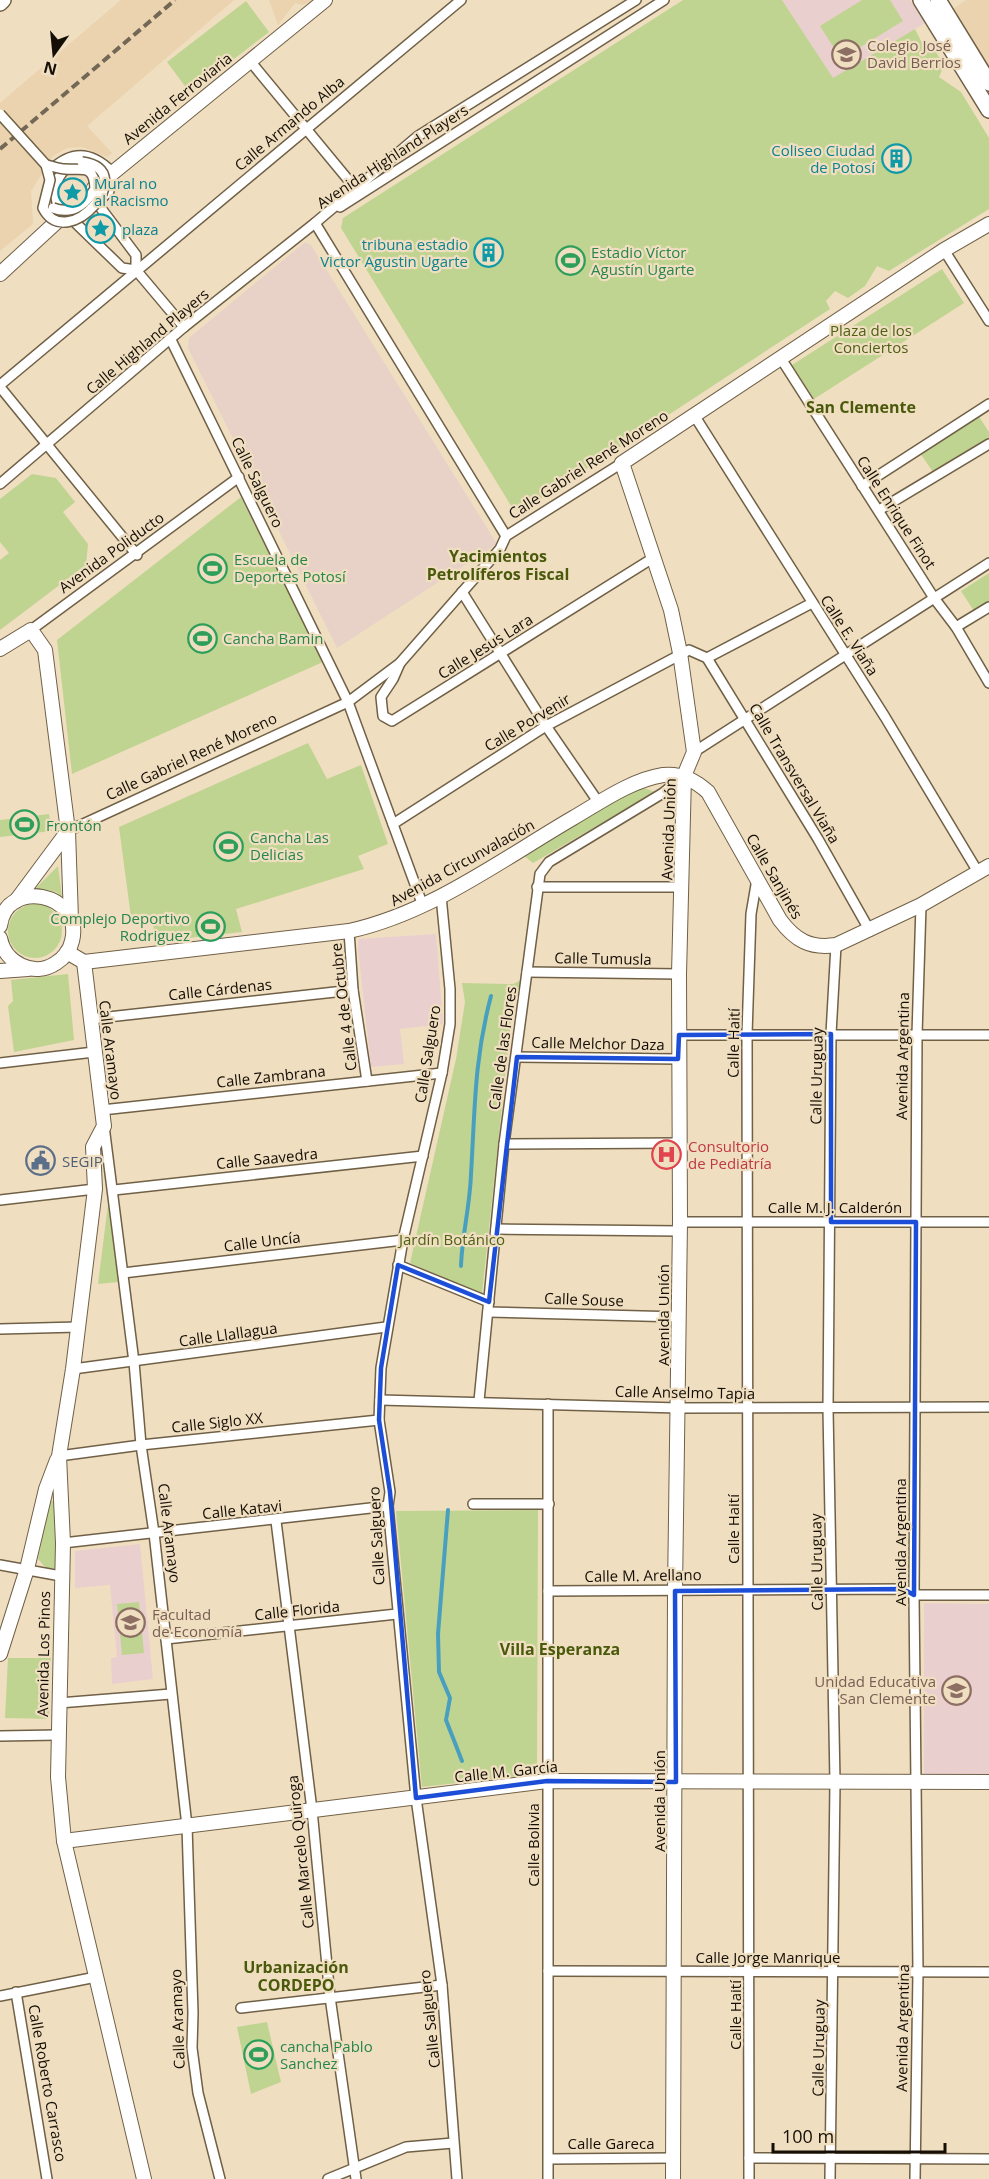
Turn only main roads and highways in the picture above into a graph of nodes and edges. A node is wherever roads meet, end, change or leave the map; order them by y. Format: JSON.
{"nodes":[{"id":1,"x":921,"y":0,"type":"edge"},
{"id":2,"x":938,"y":0,"type":"edge"},
{"id":3,"x":986,"y":84,"type":"edge"},
{"id":4,"x":989,"y":110,"type":"edge"}],
"edges":[{"from":1,"to":3,"type":"main road"},
{"from":2,"to":3,"type":"main road"},
{"from":3,"to":4,"type":"main road"}]}
